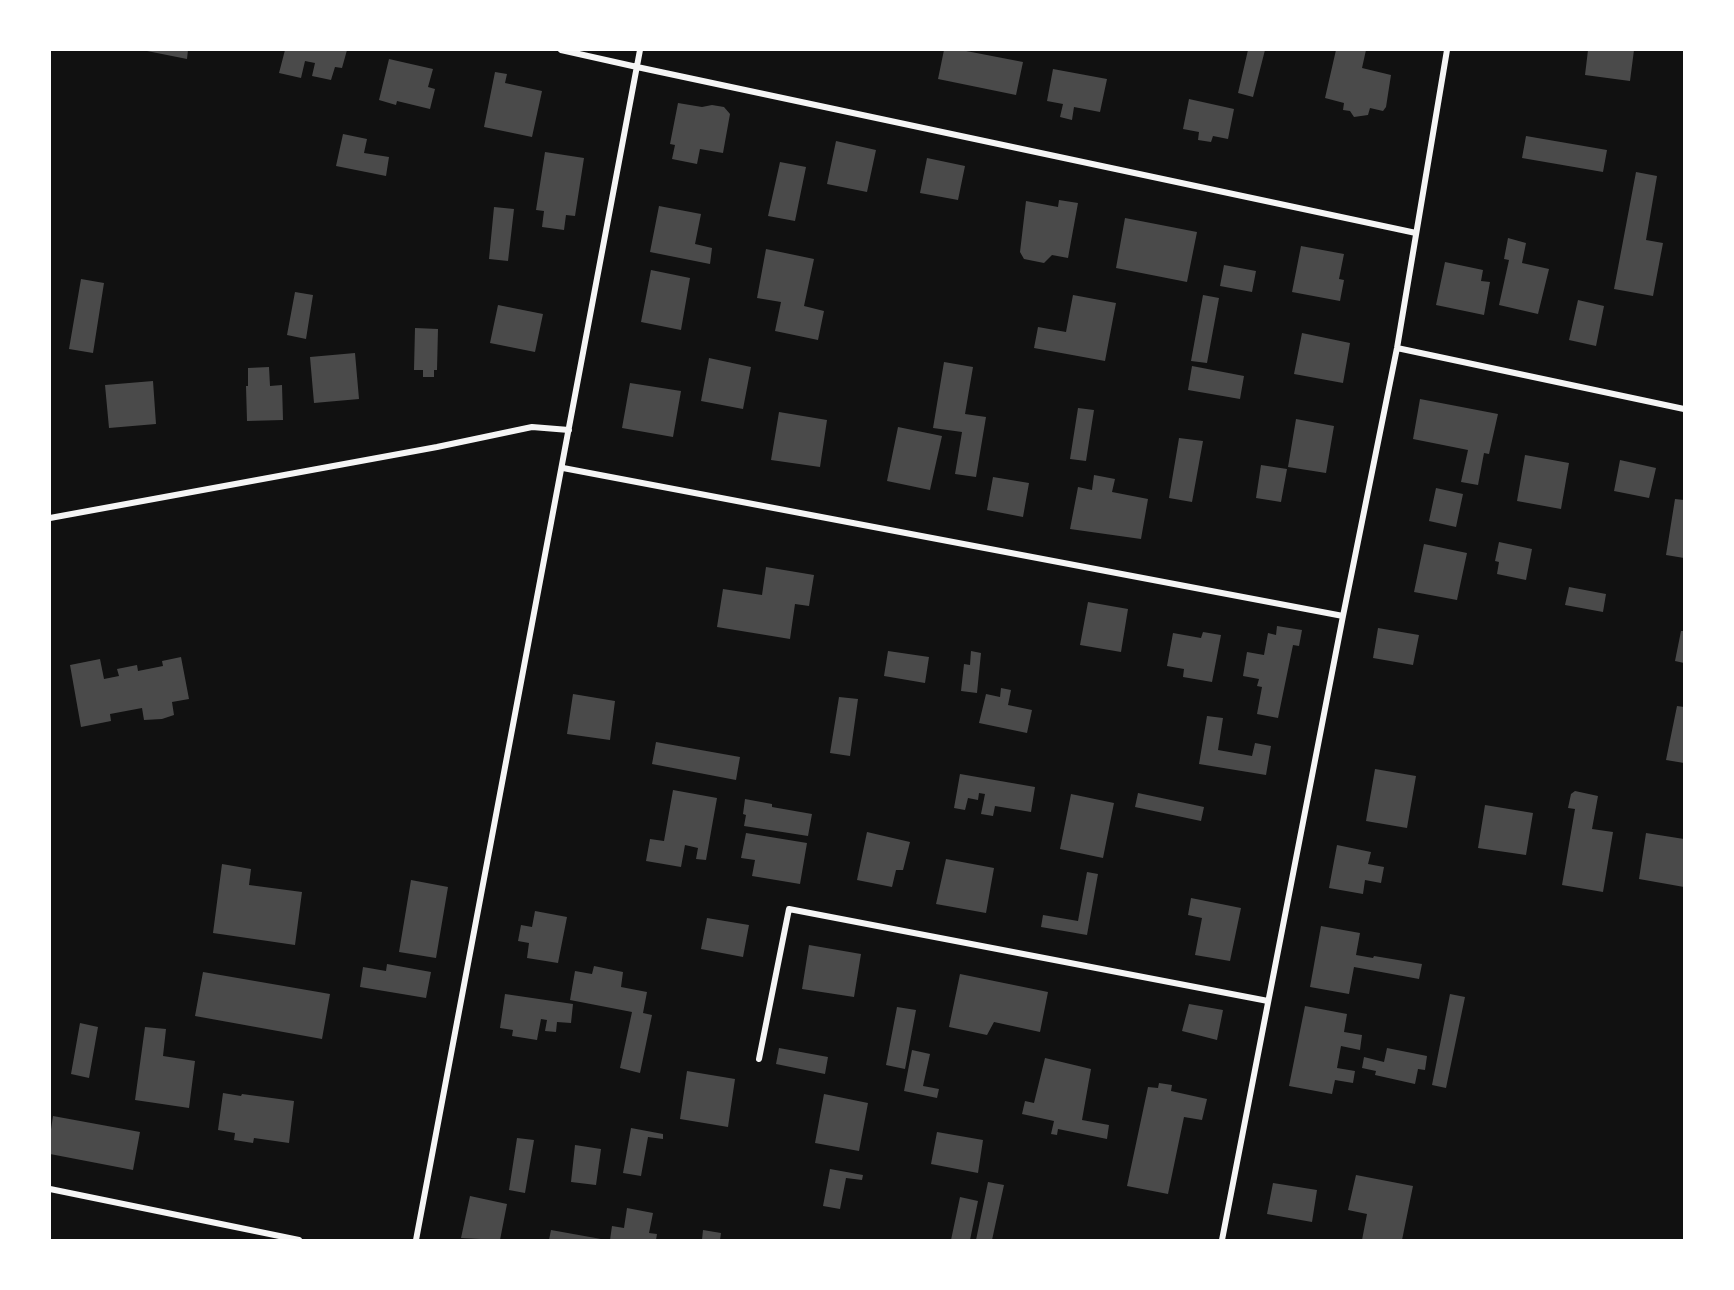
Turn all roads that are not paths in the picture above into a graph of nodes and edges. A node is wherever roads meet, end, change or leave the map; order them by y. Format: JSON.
{"nodes":[{"id":1,"x":561,"y":50,"type":"edge"},
{"id":2,"x":640,"y":50,"type":"edge"},
{"id":3,"x":1447,"y":50,"type":"edge"},
{"id":4,"x":637,"y":67,"type":"junction"},
{"id":5,"x":1416,"y":233,"type":"junction"},
{"id":6,"x":1397,"y":348,"type":"junction"},
{"id":7,"x":1684,"y":409,"type":"edge"},
{"id":8,"x":569,"y":430,"type":"junction"},
{"id":9,"x":563,"y":468,"type":"junction"},
{"id":10,"x":50,"y":518,"type":"edge"},
{"id":11,"x":1343,"y":616,"type":"junction"},
{"id":12,"x":1268,"y":1001,"type":"junction"},
{"id":13,"x":759,"y":1059,"type":"dead end"},
{"id":14,"x":50,"y":1189,"type":"edge"},
{"id":15,"x":299,"y":1240,"type":"edge"},
{"id":16,"x":416,"y":1240,"type":"edge"},
{"id":17,"x":1222,"y":1240,"type":"edge"}],
"edges":[{"from":1,"to":4,"type":"street"},
{"from":2,"to":4,"type":"street"},
{"from":3,"to":5,"type":"street"},
{"from":4,"to":5,"type":"street"},
{"from":4,"to":8,"type":"street"},
{"from":5,"to":6,"type":"street"},
{"from":6,"to":7,"type":"street"},
{"from":6,"to":11,"type":"street"},
{"from":8,"to":9,"type":"street"},
{"from":8,"to":10,"type":"street"},
{"from":9,"to":11,"type":"street"},
{"from":9,"to":16,"type":"street"},
{"from":11,"to":12,"type":"street"},
{"from":12,"to":13,"type":"street"},
{"from":12,"to":17,"type":"street"},
{"from":14,"to":15,"type":"street"}]}
